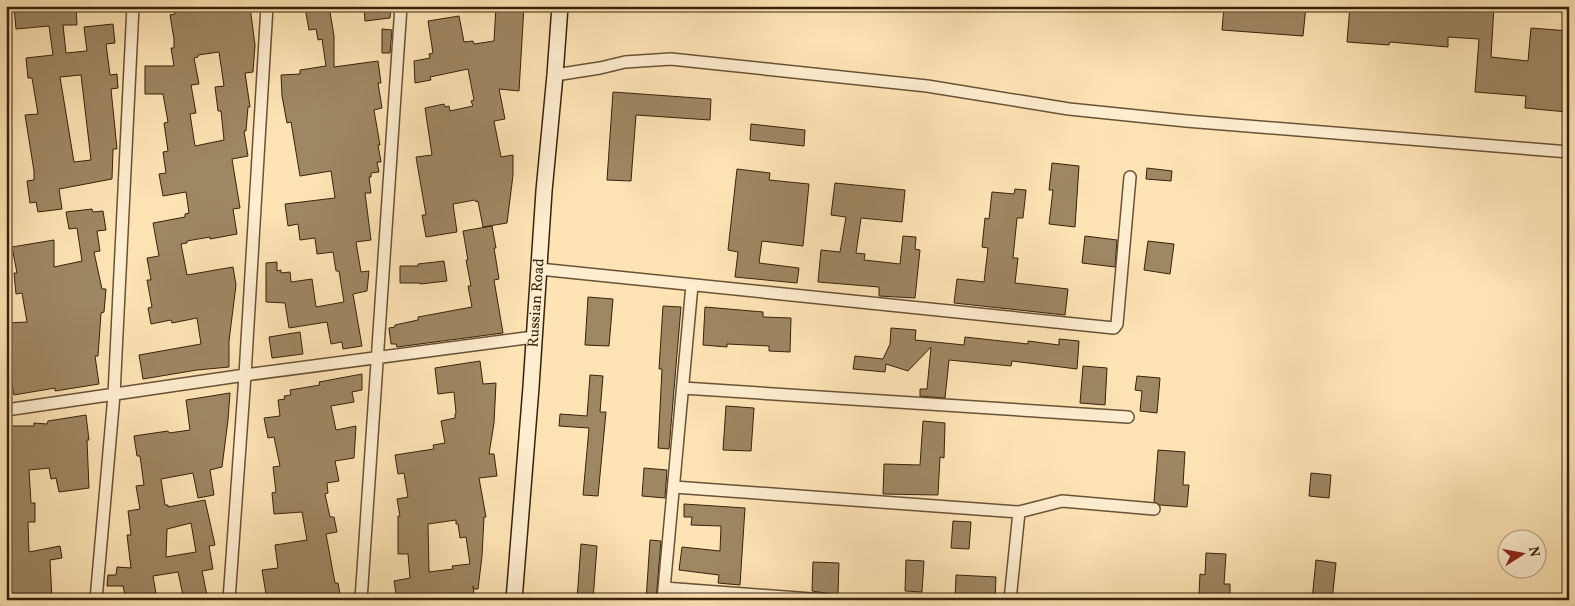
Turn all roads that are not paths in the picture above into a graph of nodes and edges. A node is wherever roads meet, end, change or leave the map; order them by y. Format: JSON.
{"nodes":[{"id":1,"x":133,"y":6,"type":"edge"},
{"id":2,"x":266,"y":6,"type":"edge"},
{"id":3,"x":401,"y":6,"type":"edge"},
{"id":4,"x":560,"y":6,"type":"edge"},
{"id":5,"x":556,"y":75,"type":"junction"},
{"id":6,"x":1569,"y":152,"type":"edge"},
{"id":7,"x":1130,"y":177,"type":"dead end"},
{"id":8,"x":540,"y":269,"type":"junction"},
{"id":9,"x":692,"y":285,"type":"junction"},
{"id":10,"x":534,"y":337,"type":"junction"},
{"id":11,"x":378,"y":358,"type":"junction"},
{"id":12,"x":245,"y":375,"type":"junction"},
{"id":13,"x":683,"y":388,"type":"junction"},
{"id":14,"x":114,"y":395,"type":"junction"},
{"id":15,"x":6,"y":410,"type":"edge"},
{"id":16,"x":1128,"y":417,"type":"dead end"},
{"id":17,"x":674,"y":487,"type":"junction"},
{"id":18,"x":1154,"y":509,"type":"dead end"},
{"id":19,"x":1019,"y":512,"type":"junction"},
{"id":20,"x":664,"y":588,"type":"junction"},
{"id":21,"x":96,"y":600,"type":"edge"},
{"id":22,"x":229,"y":600,"type":"edge"},
{"id":23,"x":361,"y":600,"type":"edge"},
{"id":24,"x":514,"y":600,"type":"edge"},
{"id":25,"x":663,"y":600,"type":"edge"},
{"id":26,"x":825,"y":600,"type":"edge"},
{"id":27,"x":1010,"y":600,"type":"edge"}],
"edges":[{"from":1,"to":14,"type":"street"},
{"from":2,"to":12,"type":"street"},
{"from":3,"to":11,"type":"street"},
{"from":4,"to":5,"type":"main road","name":"Russian Road"},
{"from":5,"to":6,"type":"street"},
{"from":5,"to":8,"type":"main road","name":"Russian Road"},
{"from":7,"to":9,"type":"street"},
{"from":8,"to":9,"type":"street"},
{"from":8,"to":10,"type":"main road","name":"Russian Road"},
{"from":9,"to":13,"type":"street"},
{"from":10,"to":11,"type":"street"},
{"from":10,"to":24,"type":"main road","name":"Russian Road"},
{"from":11,"to":12,"type":"street"},
{"from":11,"to":23,"type":"street"},
{"from":12,"to":14,"type":"street"},
{"from":12,"to":22,"type":"street"},
{"from":13,"to":16,"type":"street"},
{"from":13,"to":17,"type":"street"},
{"from":14,"to":15,"type":"street"},
{"from":14,"to":21,"type":"street"},
{"from":17,"to":19,"type":"street"},
{"from":17,"to":20,"type":"street"},
{"from":18,"to":19,"type":"street"},
{"from":19,"to":27,"type":"street"},
{"from":20,"to":25,"type":"street"},
{"from":20,"to":26,"type":"street"}]}
